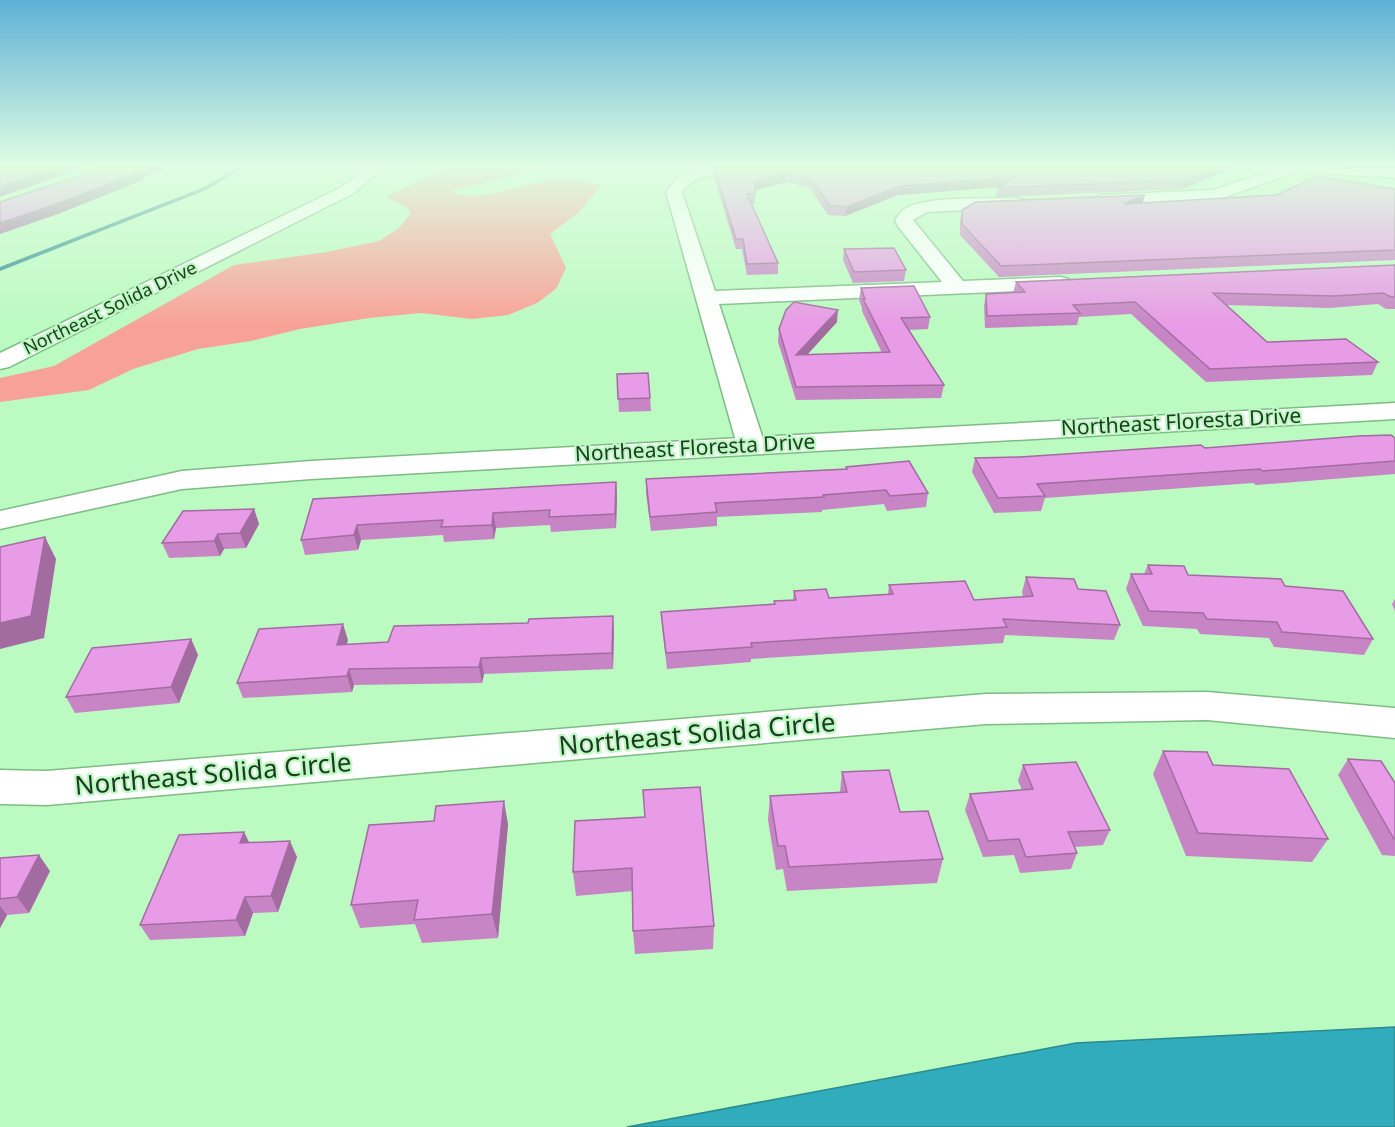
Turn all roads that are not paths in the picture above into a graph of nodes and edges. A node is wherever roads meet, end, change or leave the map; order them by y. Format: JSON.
{"nodes":[{"id":1,"x":288,"y":220,"type":"edge"},
{"id":2,"x":682,"y":220,"type":"edge"},
{"id":3,"x":904,"y":220,"type":"edge"},
{"id":4,"x":1086,"y":282,"type":"edge"},
{"id":5,"x":957,"y":287,"type":"junction"},
{"id":6,"x":706,"y":298,"type":"junction"},
{"id":7,"x":0,"y":362,"type":"edge"},
{"id":8,"x":1395,"y":411,"type":"edge"},
{"id":9,"x":752,"y":445,"type":"junction"},
{"id":10,"x":0,"y":520,"type":"edge"},
{"id":11,"x":1395,"y":723,"type":"edge"},
{"id":12,"x":0,"y":787,"type":"edge"}],
"edges":[{"from":1,"to":7,"type":"street","name":"Northeast Solida Drive"},
{"from":2,"to":6,"type":"street"},
{"from":3,"to":5,"type":"street"},
{"from":4,"to":5,"type":"street"},
{"from":5,"to":6,"type":"street"},
{"from":6,"to":9,"type":"street"},
{"from":8,"to":9,"type":"street","name":"Northeast Floresta Drive"},
{"from":9,"to":10,"type":"street","name":"Northeast Floresta Drive"},
{"from":11,"to":12,"type":"street","name":"Northeast Solida Circle"}]}
